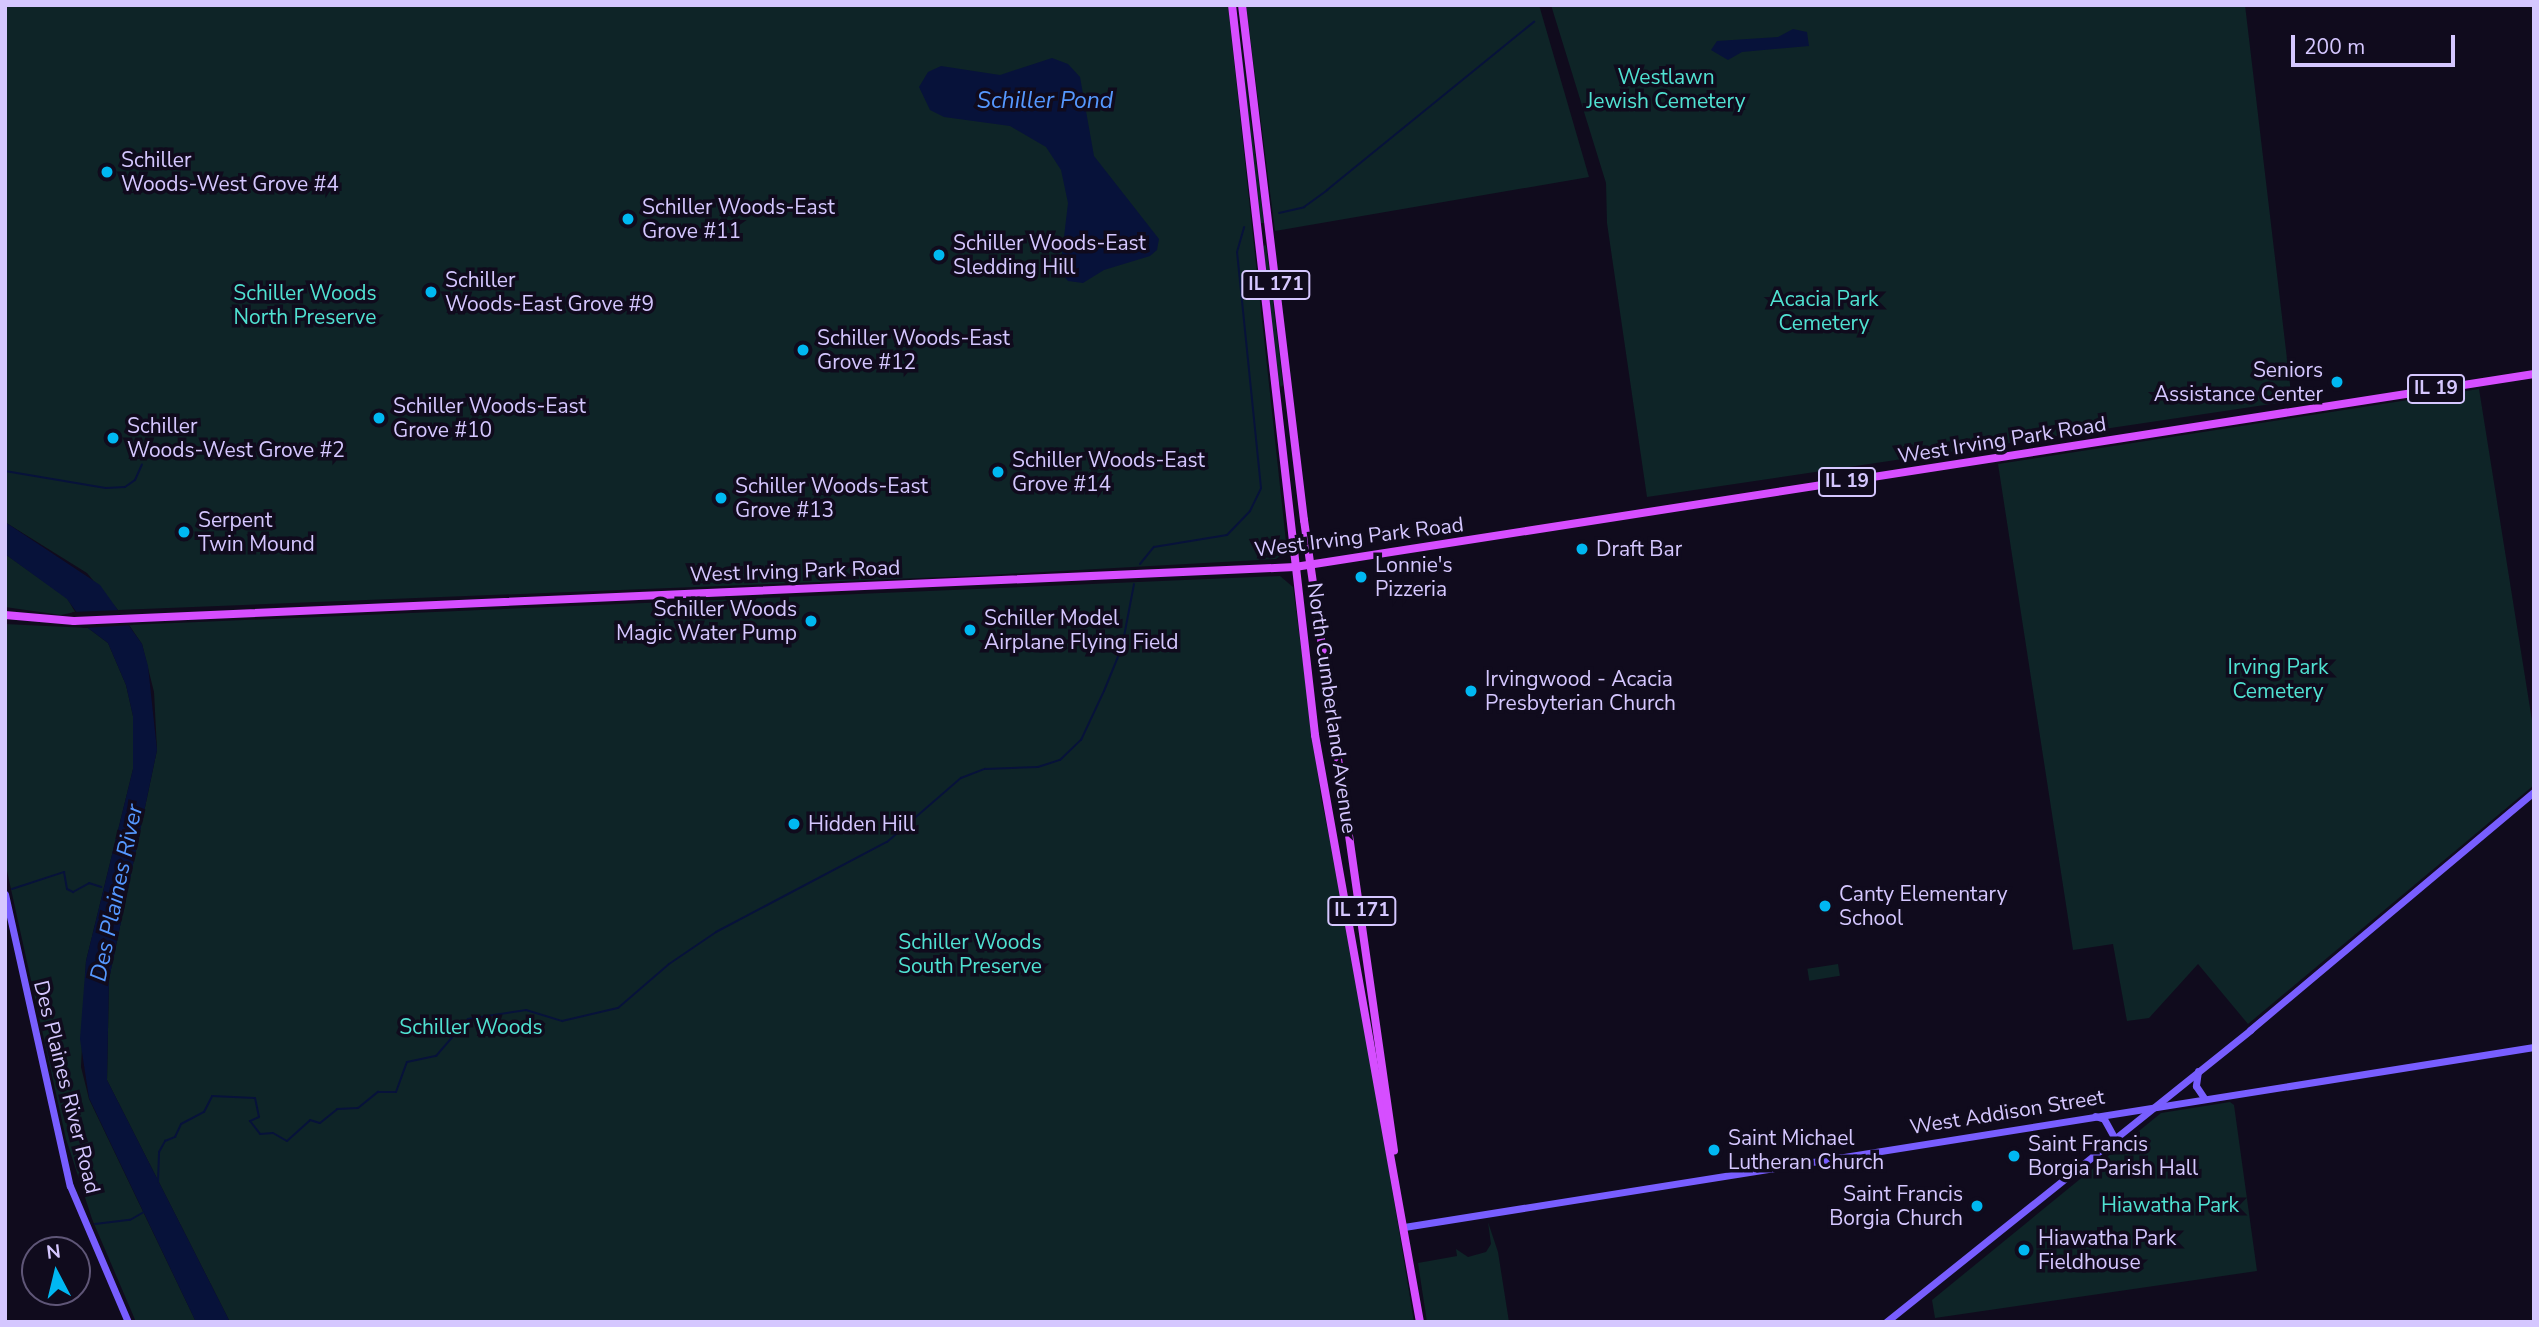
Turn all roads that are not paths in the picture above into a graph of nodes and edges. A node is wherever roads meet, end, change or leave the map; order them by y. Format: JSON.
{"nodes":[{"id":1,"x":1232,"y":5,"type":"edge"},
{"id":2,"x":1242,"y":5,"type":"edge"},
{"id":3,"x":2534,"y":374,"type":"edge"},
{"id":4,"x":1311,"y":565,"type":"junction"},
{"id":5,"x":1295,"y":567,"type":"junction"},
{"id":6,"x":5,"y":615,"type":"edge"},
{"id":7,"x":2534,"y":792,"type":"edge"},
{"id":8,"x":5,"y":894,"type":"edge"},
{"id":9,"x":2534,"y":1047,"type":"edge"},
{"id":10,"x":2198,"y":1071,"type":"junction"},
{"id":11,"x":2204,"y":1098,"type":"junction"},
{"id":12,"x":2157,"y":1105,"type":"junction"},
{"id":13,"x":2095,"y":1116,"type":"junction"},
{"id":14,"x":2114,"y":1137,"type":"junction"},
{"id":15,"x":1394,"y":1161,"type":"junction"},
{"id":16,"x":1404,"y":1227,"type":"junction"},
{"id":17,"x":128,"y":1322,"type":"edge"},
{"id":18,"x":1420,"y":1322,"type":"edge"},
{"id":19,"x":1886,"y":1322,"type":"edge"}],
"edges":[{"from":1,"to":5,"type":"main road","name":"North Cumberland Avenue","number":"IL 171"},
{"from":2,"to":4,"type":"main road","name":"North Cumberland Avenue","number":"IL 171"},
{"from":3,"to":4,"type":"main road","name":"West Irving Park Road","number":"IL 19"},
{"from":4,"to":5,"type":"main road","name":"West Irving Park Road","number":"IL 19"},
{"from":4,"to":15,"type":"main road","name":"North Cumberland Avenue","number":"IL 171"},
{"from":5,"to":6,"type":"main road","name":"West Irving Park Road","number":"IL 19"},
{"from":5,"to":15,"type":"main road","name":"North Cumberland Avenue","number":"IL 171"},
{"from":7,"to":10,"type":"main road"},
{"from":8,"to":17,"type":"main road","name":"Des Plaines River Road"},
{"from":9,"to":11,"type":"main road","name":"West Addison Street"},
{"from":10,"to":11,"type":"main road"},
{"from":10,"to":12,"type":"main road"},
{"from":11,"to":12,"type":"main road","name":"West Addison Street"},
{"from":12,"to":13,"type":"main road","name":"West Addison Street"},
{"from":12,"to":14,"type":"main road"},
{"from":13,"to":14,"type":"main road"},
{"from":13,"to":16,"type":"main road","name":"West Addison Street"},
{"from":14,"to":19,"type":"main road"},
{"from":15,"to":16,"type":"main road","name":"North Cumberland Avenue","number":"IL 171"},
{"from":16,"to":18,"type":"main road","name":"North Cumberland Avenue","number":"IL 171"}]}
